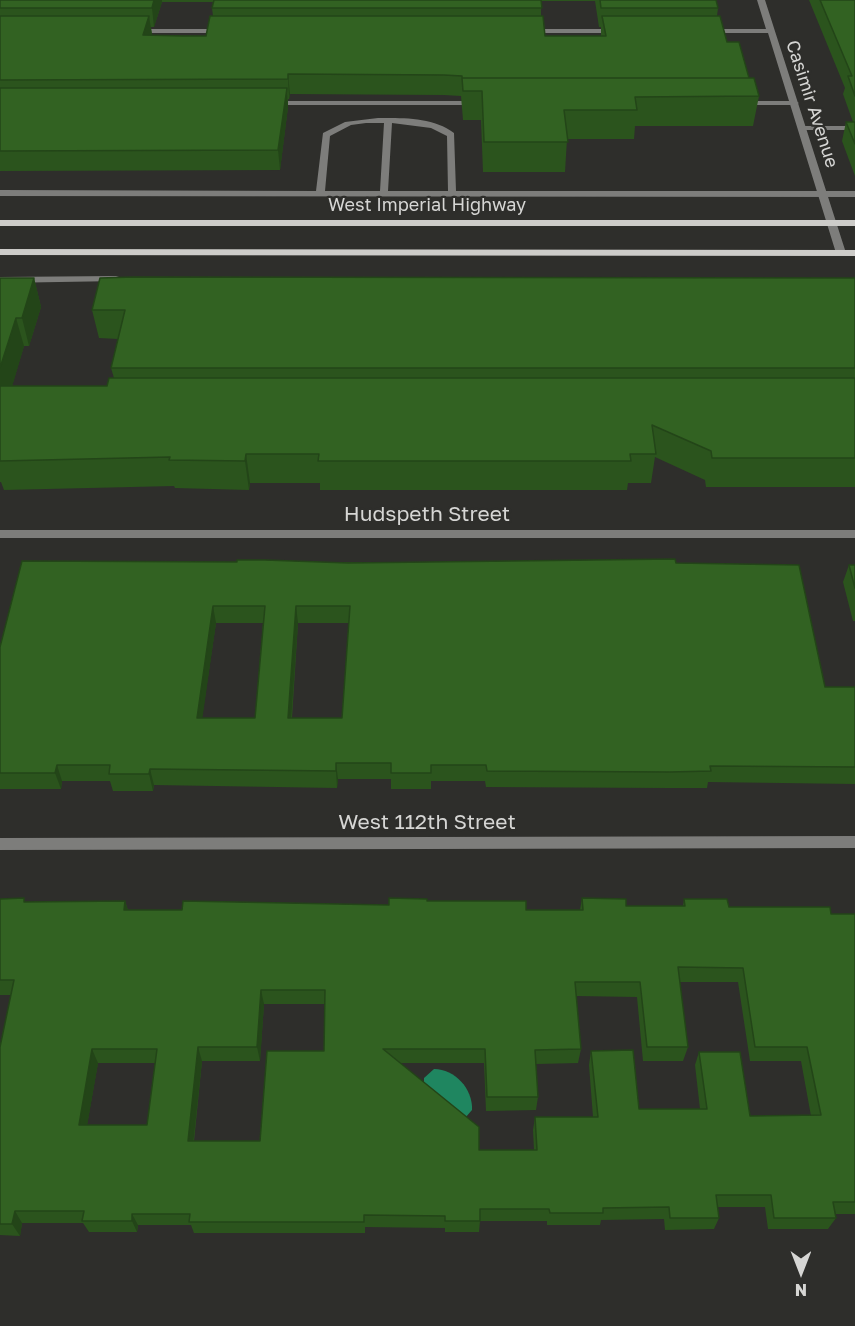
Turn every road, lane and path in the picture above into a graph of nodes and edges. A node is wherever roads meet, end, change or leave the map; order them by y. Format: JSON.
{"nodes":[{"id":1,"x":761,"y":0,"type":"edge"},
{"id":2,"x":130,"y":31,"type":"edge"},
{"id":3,"x":237,"y":31,"type":"edge"},
{"id":4,"x":522,"y":31,"type":"edge"},
{"id":5,"x":629,"y":31,"type":"edge"},
{"id":6,"x":700,"y":31,"type":"edge"},
{"id":7,"x":771,"y":31,"type":"junction"},
{"id":8,"x":261,"y":103,"type":"edge"},
{"id":9,"x":486,"y":103,"type":"edge"},
{"id":10,"x":735,"y":103,"type":"edge"},
{"id":11,"x":795,"y":103,"type":"junction"},
{"id":12,"x":388,"y":122,"type":"junction"},
{"id":13,"x":802,"y":128,"type":"junction"},
{"id":14,"x":855,"y":128,"type":"edge"},
{"id":15,"x":0,"y":193,"type":"edge"},
{"id":16,"x":320,"y":194,"type":"junction"},
{"id":17,"x":384,"y":194,"type":"junction"},
{"id":18,"x":452,"y":194,"type":"junction"},
{"id":19,"x":823,"y":194,"type":"junction"},
{"id":20,"x":855,"y":194,"type":"edge"},
{"id":21,"x":0,"y":223,"type":"edge"},
{"id":22,"x":831,"y":223,"type":"junction"},
{"id":23,"x":855,"y":223,"type":"edge"},
{"id":24,"x":0,"y":252,"type":"edge"},
{"id":25,"x":841,"y":253,"type":"junction"},
{"id":26,"x":855,"y":253,"type":"edge"},
{"id":27,"x":132,"y":279,"type":"edge"},
{"id":28,"x":0,"y":280,"type":"edge"},
{"id":29,"x":0,"y":534,"type":"edge"},
{"id":30,"x":855,"y":534,"type":"edge"},
{"id":31,"x":855,"y":842,"type":"edge"},
{"id":32,"x":0,"y":844,"type":"edge"}],
"edges":[{"from":1,"to":7,"type":"street","name":"Casimir Avenue"},
{"from":2,"to":3,"type":"street"},
{"from":4,"to":5,"type":"street"},
{"from":6,"to":7,"type":"street"},
{"from":7,"to":11,"type":"street","name":"Casimir Avenue"},
{"from":8,"to":9,"type":"street"},
{"from":10,"to":11,"type":"street"},
{"from":11,"to":13,"type":"street","name":"Casimir Avenue"},
{"from":12,"to":16,"type":"street"},
{"from":12,"to":17,"type":"street"},
{"from":12,"to":18,"type":"street"},
{"from":13,"to":14,"type":"street"},
{"from":13,"to":19,"type":"street","name":"Casimir Avenue"},
{"from":15,"to":16,"type":"street"},
{"from":16,"to":17,"type":"street"},
{"from":17,"to":18,"type":"street"},
{"from":18,"to":19,"type":"street"},
{"from":19,"to":20,"type":"street"},
{"from":19,"to":22,"type":"street","name":"Casimir Avenue"},
{"from":21,"to":22,"type":"main road","name":"West Imperial Highway"},
{"from":22,"to":23,"type":"main road","name":"West Imperial Highway"},
{"from":22,"to":25,"type":"street","name":"Casimir Avenue"},
{"from":24,"to":25,"type":"main road"},
{"from":25,"to":26,"type":"main road"},
{"from":27,"to":28,"type":"street"},
{"from":29,"to":30,"type":"street","name":"Hudspeth Street"},
{"from":31,"to":32,"type":"street","name":"West 112th Street"}]}
